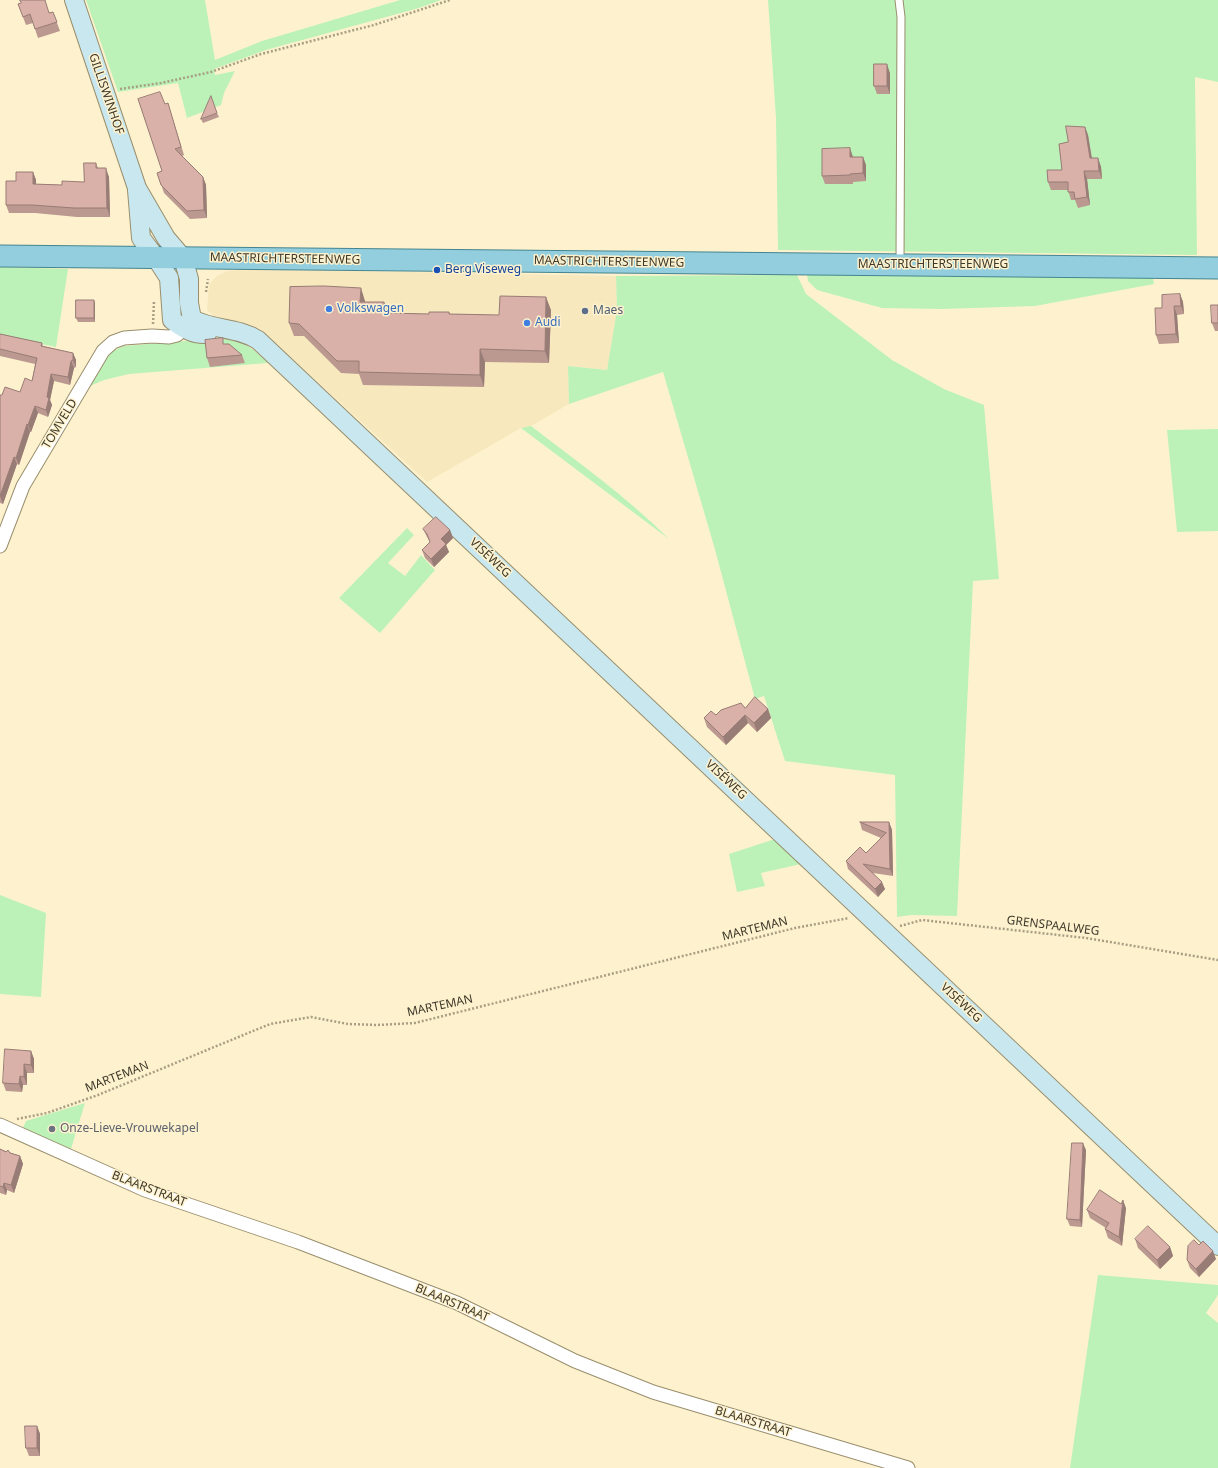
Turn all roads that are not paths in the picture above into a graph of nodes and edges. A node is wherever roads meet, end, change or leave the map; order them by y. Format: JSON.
{"nodes":[{"id":1,"x":74,"y":0,"type":"edge"},
{"id":2,"x":899,"y":0,"type":"edge"},
{"id":3,"x":137,"y":188,"type":"junction"},
{"id":4,"x":0,"y":256,"type":"edge"},
{"id":5,"x":156,"y":258,"type":"junction"},
{"id":6,"x":183,"y":258,"type":"junction"},
{"id":7,"x":900,"y":266,"type":"junction"},
{"id":8,"x":1218,"y":268,"type":"edge"},
{"id":9,"x":182,"y":323,"type":"junction"},
{"id":10,"x":0,"y":546,"type":"edge"},
{"id":11,"x":0,"y":1124,"type":"edge"},
{"id":12,"x":1218,"y":1246,"type":"edge"},
{"id":13,"x":908,"y":1468,"type":"edge"}],
"edges":[{"from":1,"to":3,"type":"main road","name":"GILLISWINHOF"},
{"from":2,"to":7,"type":"lane"},
{"from":3,"to":5,"type":"main road","name":"GILLISWINHOF"},
{"from":3,"to":6,"type":"main road","name":"GILLISWINHOF"},
{"from":4,"to":5,"type":"main road","name":"MAASTRICHTERSTEENWEG"},
{"from":5,"to":6,"type":"main road","name":"MAASTRICHTERSTEENWEG"},
{"from":5,"to":9,"type":"main road","name":"GILLISWINHOF"},
{"from":6,"to":7,"type":"main road","name":"MAASTRICHTERSTEENWEG"},
{"from":6,"to":9,"type":"main road","name":"GILLISWINHOF"},
{"from":7,"to":8,"type":"main road","name":"MAASTRICHTERSTEENWEG"},
{"from":9,"to":10,"type":"street","name":"TOMVELD"},
{"from":9,"to":12,"type":"main road","name":"VISÉWEG"},
{"from":11,"to":13,"type":"street","name":"BLAARSTRAAT"}]}
